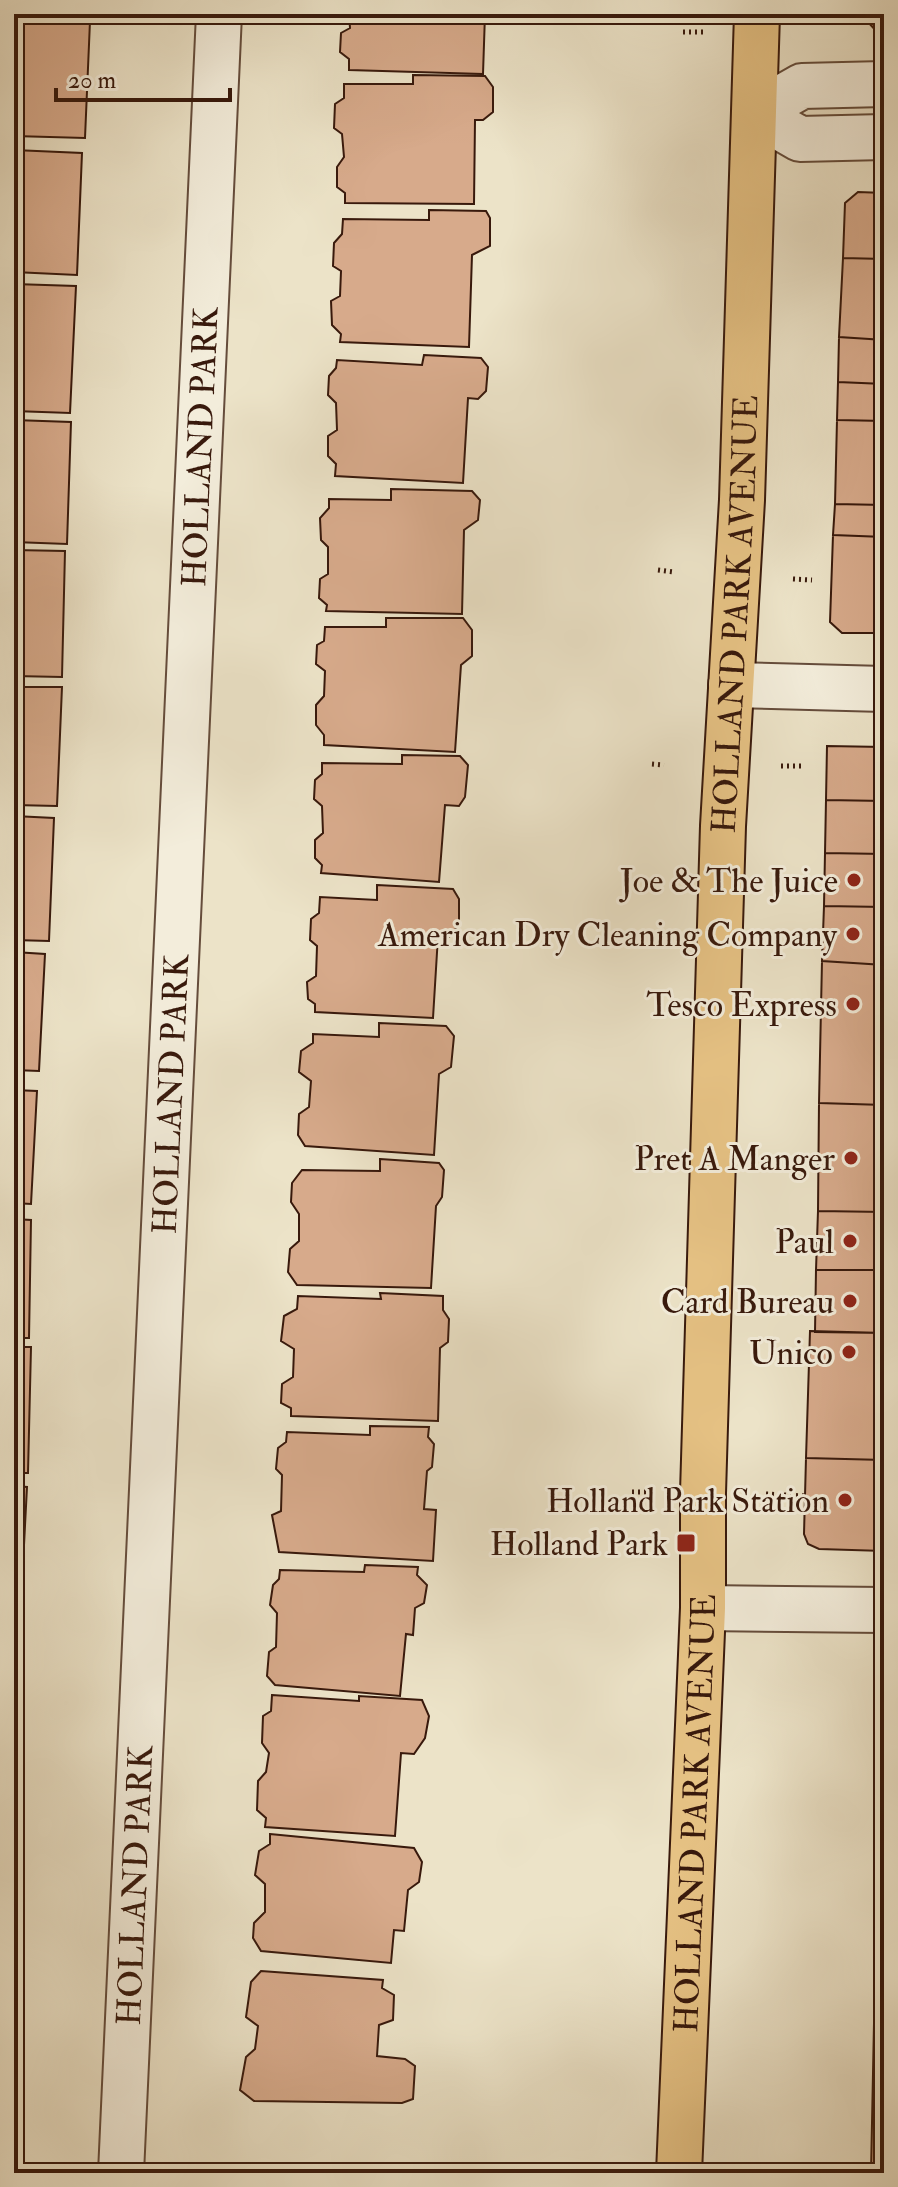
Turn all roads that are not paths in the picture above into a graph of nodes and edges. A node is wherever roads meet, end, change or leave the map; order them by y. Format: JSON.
{"nodes":[{"id":1,"x":219,"y":14,"type":"edge"},
{"id":2,"x":757,"y":14,"type":"edge"},
{"id":3,"x":884,"y":84,"type":"edge"},
{"id":4,"x":755,"y":113,"type":"junction"},
{"id":5,"x":884,"y":137,"type":"edge"},
{"id":6,"x":731,"y":685,"type":"junction"},
{"id":7,"x":884,"y":689,"type":"edge"},
{"id":8,"x":703,"y":1608,"type":"junction"},
{"id":9,"x":884,"y":1610,"type":"edge"},
{"id":10,"x":121,"y":2173,"type":"edge"},
{"id":11,"x":679,"y":2173,"type":"edge"}],
"edges":[{"from":1,"to":10,"type":"street","name":"HOLLAND PARK"},
{"from":2,"to":4,"type":"main road","name":"HOLLAND PARK AVENUE"},
{"from":3,"to":4,"type":"street"},
{"from":4,"to":5,"type":"street"},
{"from":4,"to":6,"type":"main road","name":"HOLLAND PARK AVENUE"},
{"from":6,"to":7,"type":"street"},
{"from":6,"to":8,"type":"main road","name":"HOLLAND PARK AVENUE"},
{"from":8,"to":9,"type":"street"},
{"from":8,"to":11,"type":"main road","name":"HOLLAND PARK AVENUE"}]}
